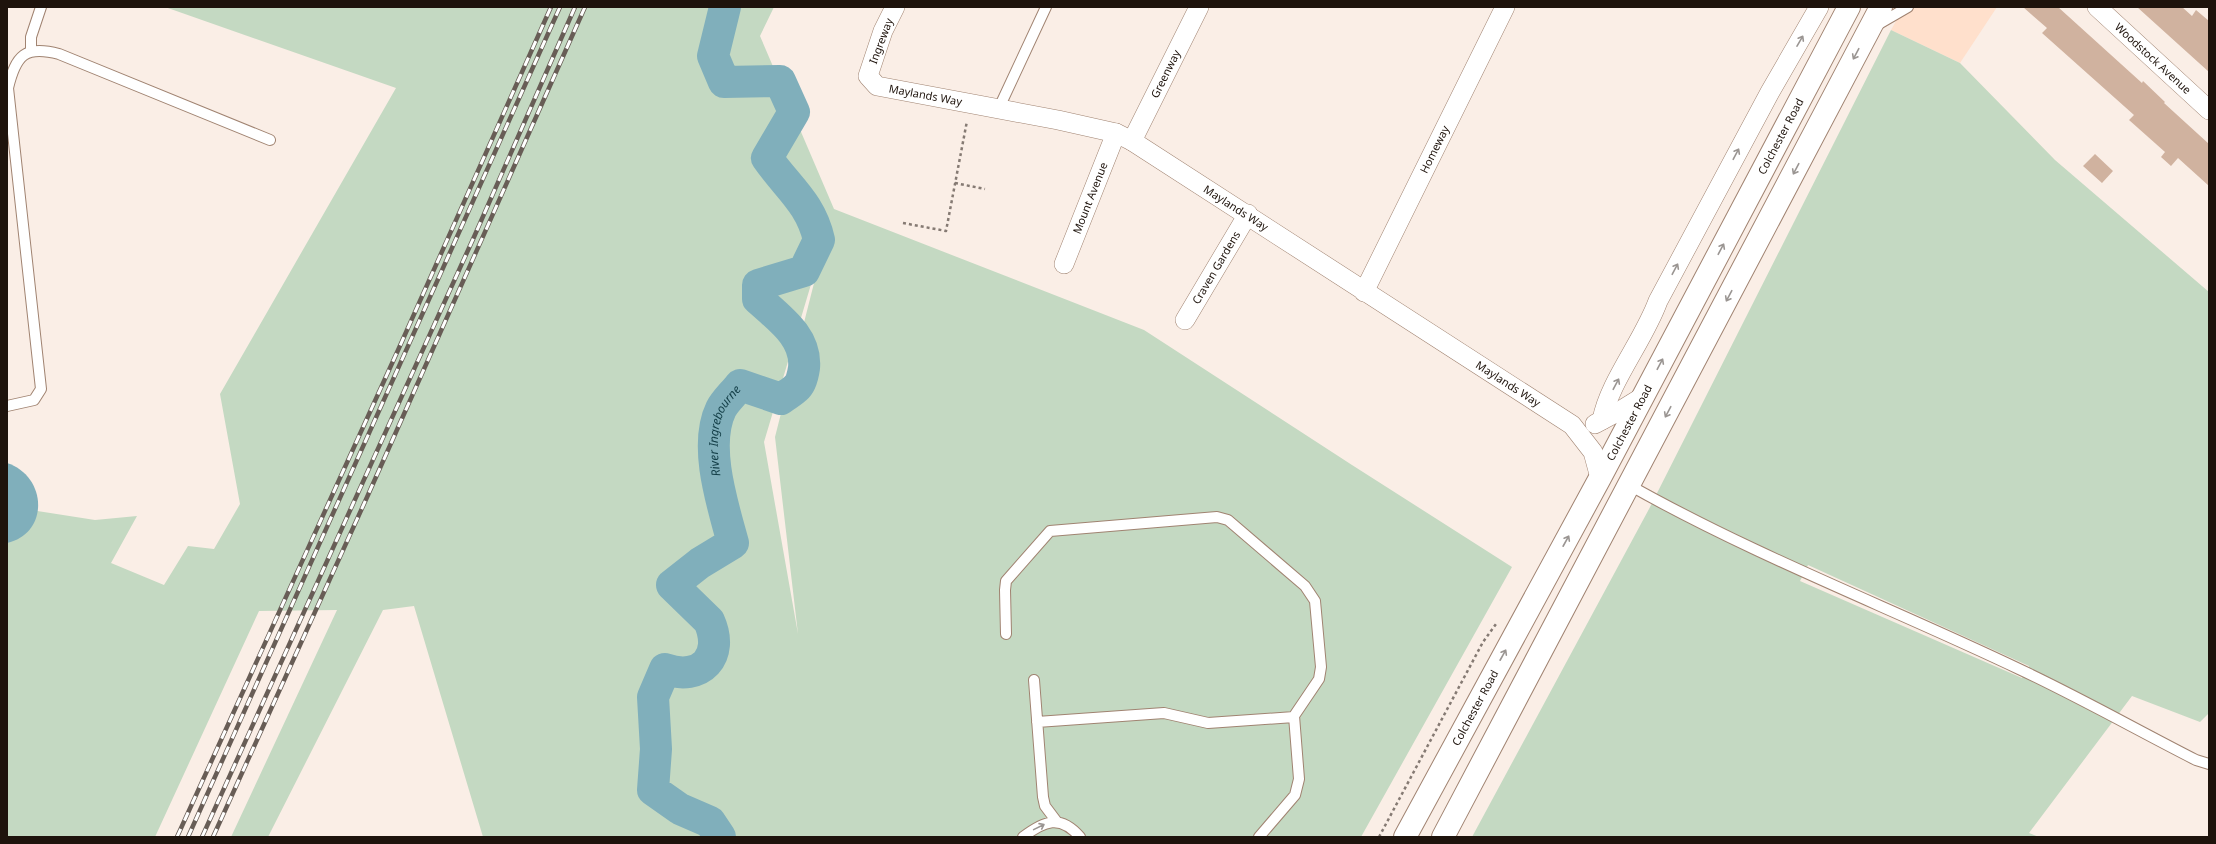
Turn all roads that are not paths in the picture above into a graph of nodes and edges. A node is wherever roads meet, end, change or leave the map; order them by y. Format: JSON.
{"nodes":[{"id":1,"x":41,"y":7,"type":"edge"},
{"id":2,"x":895,"y":7,"type":"edge"},
{"id":3,"x":1046,"y":7,"type":"edge"},
{"id":4,"x":1198,"y":7,"type":"edge"},
{"id":5,"x":1505,"y":7,"type":"edge"},
{"id":6,"x":1881,"y":7,"type":"edge"},
{"id":7,"x":1908,"y":7,"type":"edge"},
{"id":8,"x":2097,"y":7,"type":"edge"},
{"id":9,"x":1816,"y":8,"type":"edge"},
{"id":10,"x":1845,"y":15,"type":"edge"},
{"id":11,"x":1866,"y":35,"type":"junction"},
{"id":12,"x":31,"y":51,"type":"junction"},
{"id":13,"x":868,"y":76,"type":"joint"},
{"id":14,"x":998,"y":110,"type":"junction"},
{"id":15,"x":2209,"y":110,"type":"edge"},
{"id":16,"x":1124,"y":137,"type":"junction"},
{"id":17,"x":270,"y":140,"type":"dead end"},
{"id":18,"x":1248,"y":214,"type":"junction"},
{"id":19,"x":1064,"y":264,"type":"dead end"},
{"id":20,"x":1364,"y":292,"type":"junction"},
{"id":21,"x":1185,"y":320,"type":"dead end"},
{"id":22,"x":1644,"y":396,"type":"junction"},
{"id":23,"x":7,"y":406,"type":"edge"},
{"id":24,"x":1600,"y":421,"type":"junction"},
{"id":25,"x":1572,"y":425,"type":"junction"},
{"id":26,"x":1598,"y":469,"type":"junction"},
{"id":27,"x":1629,"y":485,"type":"junction"},
{"id":28,"x":1006,"y":634,"type":"dead end"},
{"id":29,"x":1034,"y":680,"type":"dead end"},
{"id":30,"x":1294,"y":717,"type":"junction"},
{"id":31,"x":1037,"y":722,"type":"junction"},
{"id":32,"x":2209,"y":764,"type":"edge"},
{"id":33,"x":1057,"y":822,"type":"junction"},
{"id":34,"x":1401,"y":834,"type":"edge"},
{"id":35,"x":1023,"y":837,"type":"edge"},
{"id":36,"x":1080,"y":837,"type":"edge"},
{"id":37,"x":1259,"y":837,"type":"edge"},
{"id":38,"x":1443,"y":837,"type":"edge"}],
"edges":[{"from":1,"to":12,"type":"lane"},
{"from":2,"to":13,"type":"street","name":"Ingreway"},
{"from":3,"to":14,"type":"lane"},
{"from":4,"to":16,"type":"street","name":"Greenway"},
{"from":5,"to":20,"type":"street","name":"Homeway"},
{"from":6,"to":11,"type":"highway"},
{"from":7,"to":11,"type":"lane"},
{"from":8,"to":15,"type":"street","name":"Woodstock Avenue"},
{"from":9,"to":10,"type":"street"},
{"from":24,"to":9,"type":"street","name":"Colchester Road","one_way":true},
{"from":22,"to":10,"type":"highway","name":"Colchester Road","one_way":true},
{"from":11,"to":27,"type":"highway","one_way":true},
{"from":12,"to":17,"type":"lane"},
{"from":12,"to":23,"type":"lane"},
{"from":13,"to":14,"type":"street","name":"Maylands Way"},
{"from":14,"to":16,"type":"street","name":"Maylands Way"},
{"from":16,"to":18,"type":"street","name":"Maylands Way"},
{"from":16,"to":19,"type":"street","name":"Mount Avenue"},
{"from":18,"to":20,"type":"street","name":"Maylands Way"},
{"from":18,"to":21,"type":"street","name":"Craven Gardens"},
{"from":20,"to":25,"type":"street","name":"Maylands Way"},
{"from":22,"to":24,"type":"street"},
{"from":22,"to":26,"type":"highway","name":"Colchester Road"},
{"from":24,"to":25,"type":"street"},
{"from":24,"to":26,"type":"street","name":"Colchester Road"},
{"from":25,"to":26,"type":"street","name":"Maylands Way"},
{"from":34,"to":26,"type":"highway","name":"Colchester Road","one_way":true},
{"from":27,"to":32,"type":"lane"},
{"from":27,"to":38,"type":"highway"},
{"from":28,"to":30,"type":"lane"},
{"from":29,"to":31,"type":"lane"},
{"from":30,"to":31,"type":"lane"},
{"from":30,"to":37,"type":"lane"},
{"from":31,"to":33,"type":"lane"},
{"from":35,"to":33,"type":"lane","one_way":true},
{"from":33,"to":36,"type":"lane"}]}
